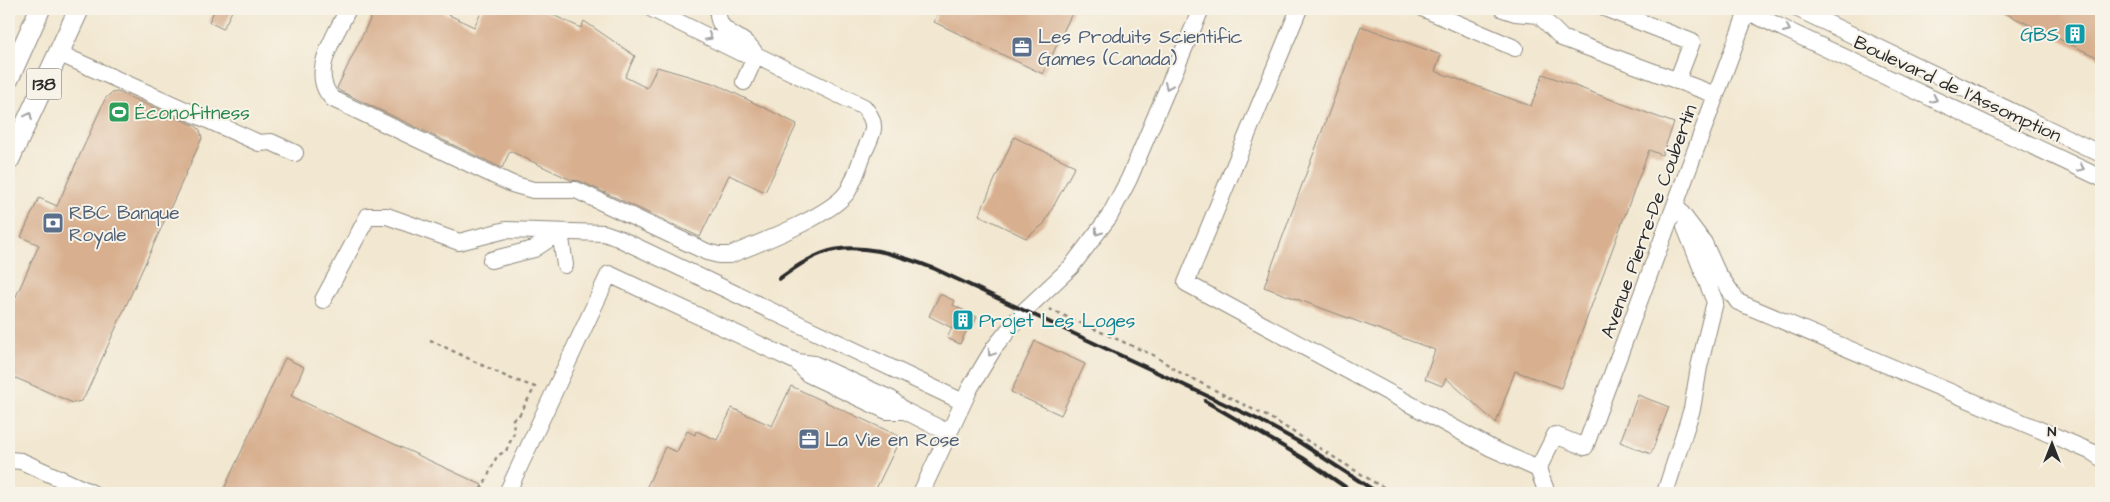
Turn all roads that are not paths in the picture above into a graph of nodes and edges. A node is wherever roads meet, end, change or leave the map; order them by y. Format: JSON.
{"nodes":[{"id":1,"x":40,"y":9,"type":"edge"},
{"id":2,"x":79,"y":9,"type":"edge"},
{"id":3,"x":348,"y":9,"type":"edge"},
{"id":4,"x":652,"y":9,"type":"edge"},
{"id":5,"x":718,"y":9,"type":"edge"},
{"id":6,"x":1201,"y":9,"type":"edge"},
{"id":7,"x":1299,"y":9,"type":"edge"},
{"id":8,"x":1424,"y":9,"type":"edge"},
{"id":9,"x":1503,"y":9,"type":"edge"},
{"id":10,"x":1607,"y":9,"type":"edge"},
{"id":11,"x":1798,"y":9,"type":"edge"},
{"id":12,"x":1746,"y":10,"type":"edge"},
{"id":13,"x":1541,"y":12,"type":"edge"},
{"id":14,"x":1515,"y":48,"type":"dead end"},
{"id":15,"x":58,"y":53,"type":"junction"},
{"id":16,"x":756,"y":55,"type":"junction"},
{"id":17,"x":9,"y":78,"type":"edge"},
{"id":18,"x":1678,"y":81,"type":"junction"},
{"id":19,"x":744,"y":82,"type":"dead end"},
{"id":20,"x":1716,"y":95,"type":"junction"},
{"id":21,"x":2101,"y":154,"type":"edge"},
{"id":22,"x":293,"y":158,"type":"dead end"},
{"id":23,"x":9,"y":160,"type":"edge"},
{"id":24,"x":2101,"y":178,"type":"edge"},
{"id":25,"x":1676,"y":205,"type":"junction"},
{"id":26,"x":560,"y":232,"type":"junction"},
{"id":27,"x":491,"y":260,"type":"dead end"},
{"id":28,"x":565,"y":265,"type":"dead end"},
{"id":29,"x":323,"y":300,"type":"dead end"},
{"id":30,"x":963,"y":402,"type":"junction"},
{"id":31,"x":949,"y":433,"type":"junction"},
{"id":32,"x":2101,"y":458,"type":"edge"},
{"id":33,"x":9,"y":460,"type":"edge"},
{"id":34,"x":1538,"y":468,"type":"junction"},
{"id":35,"x":92,"y":493,"type":"edge"},
{"id":36,"x":506,"y":493,"type":"edge"},
{"id":37,"x":921,"y":493,"type":"edge"},
{"id":38,"x":1546,"y":493,"type":"edge"},
{"id":39,"x":1665,"y":493,"type":"edge"}],
"edges":[{"from":1,"to":17,"type":"main road","number":"138"},
{"from":2,"to":15,"type":"main road","number":"138"},
{"from":3,"to":16,"type":"street"},
{"from":4,"to":16,"type":"street","one_way":true},
{"from":5,"to":16,"type":"street"},
{"from":6,"to":30,"type":"street","one_way":true},
{"from":7,"to":34,"type":"street"},
{"from":8,"to":14,"type":"street"},
{"from":9,"to":13,"type":"street"},
{"from":10,"to":18,"type":"street"},
{"from":11,"to":21,"type":"street","name":"Boulevard de l'Assomption"},
{"from":12,"to":20,"type":"street","name":"Avenue Pierre-De Coubertin"},
{"from":12,"to":24,"type":"street","name":"Boulevard de l'Assomption","one_way":true},
{"from":13,"to":18,"type":"street"},
{"from":15,"to":22,"type":"street"},
{"from":23,"to":15,"type":"main road","number":"138","one_way":true},
{"from":16,"to":19,"type":"street"},
{"from":18,"to":20,"type":"street"},
{"from":20,"to":25,"type":"street","name":"Avenue Pierre-De Coubertin"},
{"from":25,"to":32,"type":"street"},
{"from":25,"to":34,"type":"street","name":"Avenue Pierre-De Coubertin"},
{"from":25,"to":39,"type":"street"},
{"from":26,"to":27,"type":"street"},
{"from":26,"to":28,"type":"street"},
{"from":26,"to":29,"type":"street"},
{"from":26,"to":30,"type":"street"},
{"from":30,"to":31,"type":"street"},
{"from":31,"to":36,"type":"street"},
{"from":31,"to":37,"type":"street"},
{"from":33,"to":35,"type":"street"},
{"from":34,"to":38,"type":"street"}]}
